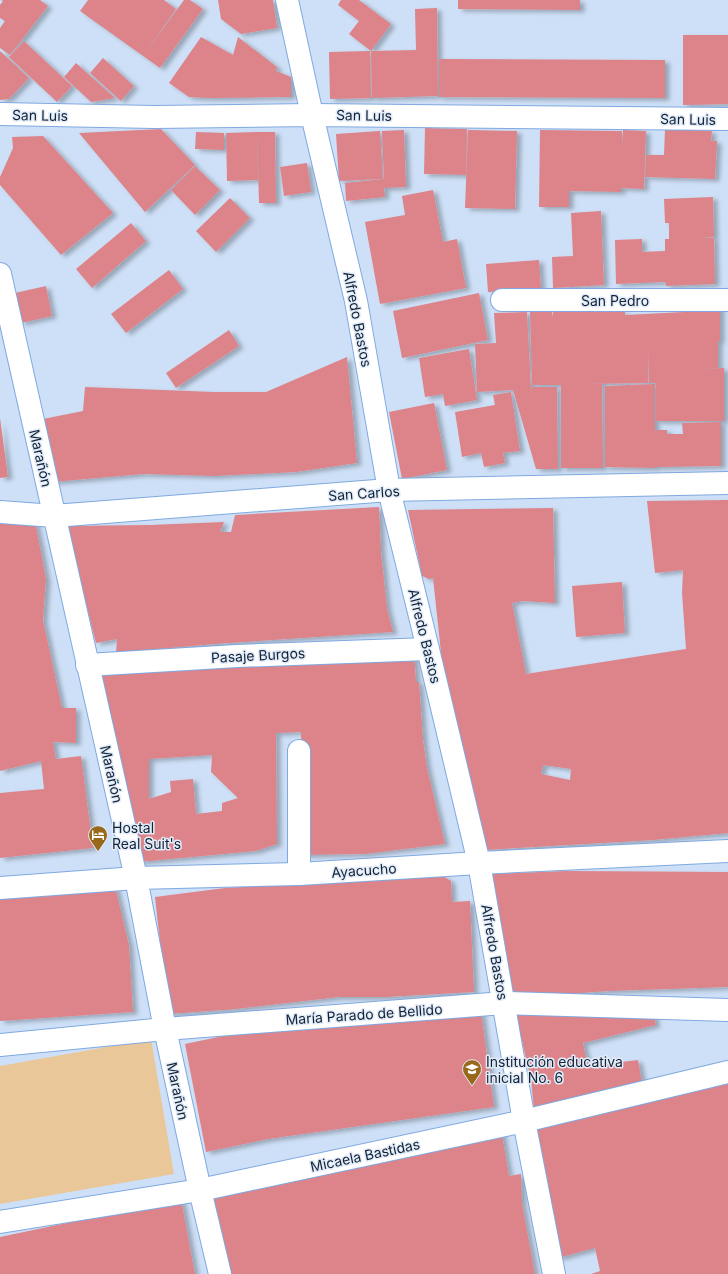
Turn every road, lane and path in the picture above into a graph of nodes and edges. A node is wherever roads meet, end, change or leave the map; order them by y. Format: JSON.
{"nodes":[{"id":1,"x":287,"y":0,"type":"edge"},
{"id":2,"x":0,"y":114,"type":"edge"},
{"id":3,"x":312,"y":115,"type":"junction"},
{"id":4,"x":728,"y":119,"type":"edge"},
{"id":5,"x":0,"y":274,"type":"edge"},
{"id":6,"x":502,"y":300,"type":"dead end"},
{"id":7,"x":728,"y":300,"type":"edge"},
{"id":8,"x":728,"y":483,"type":"edge"},
{"id":9,"x":389,"y":490,"type":"junction"},
{"id":10,"x":0,"y":512,"type":"edge"},
{"id":11,"x":54,"y":516,"type":"junction"},
{"id":12,"x":428,"y":649,"type":"junction"},
{"id":13,"x":87,"y":665,"type":"junction"},
{"id":14,"x":299,"y":751,"type":"dead end"},
{"id":15,"x":728,"y":851,"type":"edge"},
{"id":16,"x":479,"y":863,"type":"junction"},
{"id":17,"x":299,"y":874,"type":"junction"},
{"id":18,"x":136,"y":878,"type":"junction"},
{"id":19,"x":0,"y":888,"type":"edge"},
{"id":20,"x":504,"y":1003,"type":"junction"},
{"id":21,"x":728,"y":1010,"type":"edge"},
{"id":22,"x":165,"y":1029,"type":"junction"},
{"id":23,"x":0,"y":1045,"type":"edge"},
{"id":24,"x":728,"y":1072,"type":"edge"},
{"id":25,"x":524,"y":1121,"type":"junction"},
{"id":26,"x":200,"y":1190,"type":"junction"},
{"id":27,"x":0,"y":1222,"type":"edge"},
{"id":28,"x":220,"y":1274,"type":"edge"},
{"id":29,"x":554,"y":1274,"type":"edge"}],
"edges":[{"from":1,"to":3,"type":"street","name":"Alfredo Bastos"},
{"from":2,"to":3,"type":"street","name":"San Luis"},
{"from":3,"to":4,"type":"street","name":"San Luis"},
{"from":3,"to":9,"type":"street","name":"Alfredo Bastos"},
{"from":5,"to":11,"type":"street","name":"Marañón"},
{"from":6,"to":7,"type":"street","name":"San Pedro"},
{"from":8,"to":9,"type":"street","name":"San Carlos"},
{"from":9,"to":11,"type":"street","name":"San Carlos"},
{"from":9,"to":12,"type":"street","name":"Alfredo Bastos"},
{"from":10,"to":11,"type":"street","name":"San Carlos"},
{"from":11,"to":13,"type":"street","name":"Marañón"},
{"from":12,"to":13,"type":"street","name":"Pasaje Burgos"},
{"from":12,"to":16,"type":"street","name":"Alfredo Bastos"},
{"from":13,"to":18,"type":"street","name":"Marañón"},
{"from":14,"to":17,"type":"street"},
{"from":15,"to":16,"type":"street","name":"Ayacucho"},
{"from":16,"to":17,"type":"street","name":"Ayacucho"},
{"from":16,"to":20,"type":"street","name":"Alfredo Bastos"},
{"from":17,"to":18,"type":"street","name":"Ayacucho"},
{"from":18,"to":19,"type":"street","name":"Ayacucho"},
{"from":18,"to":22,"type":"street","name":"Marañón"},
{"from":20,"to":21,"type":"street","name":"María Parado de Bellido"},
{"from":20,"to":22,"type":"street","name":"María Parado de Bellido"},
{"from":20,"to":25,"type":"street","name":"Alfredo Bastos"},
{"from":22,"to":23,"type":"street","name":"María Parado de Bellido"},
{"from":22,"to":26,"type":"street","name":"Marañón"},
{"from":24,"to":25,"type":"street","name":"Micaela Bastidas"},
{"from":25,"to":26,"type":"street","name":"Micaela Bastidas"},
{"from":25,"to":29,"type":"street","name":"Alfredo Bastos"},
{"from":26,"to":27,"type":"street","name":"Micaela Bastidas"},
{"from":26,"to":28,"type":"street","name":"Marañón"}]}
